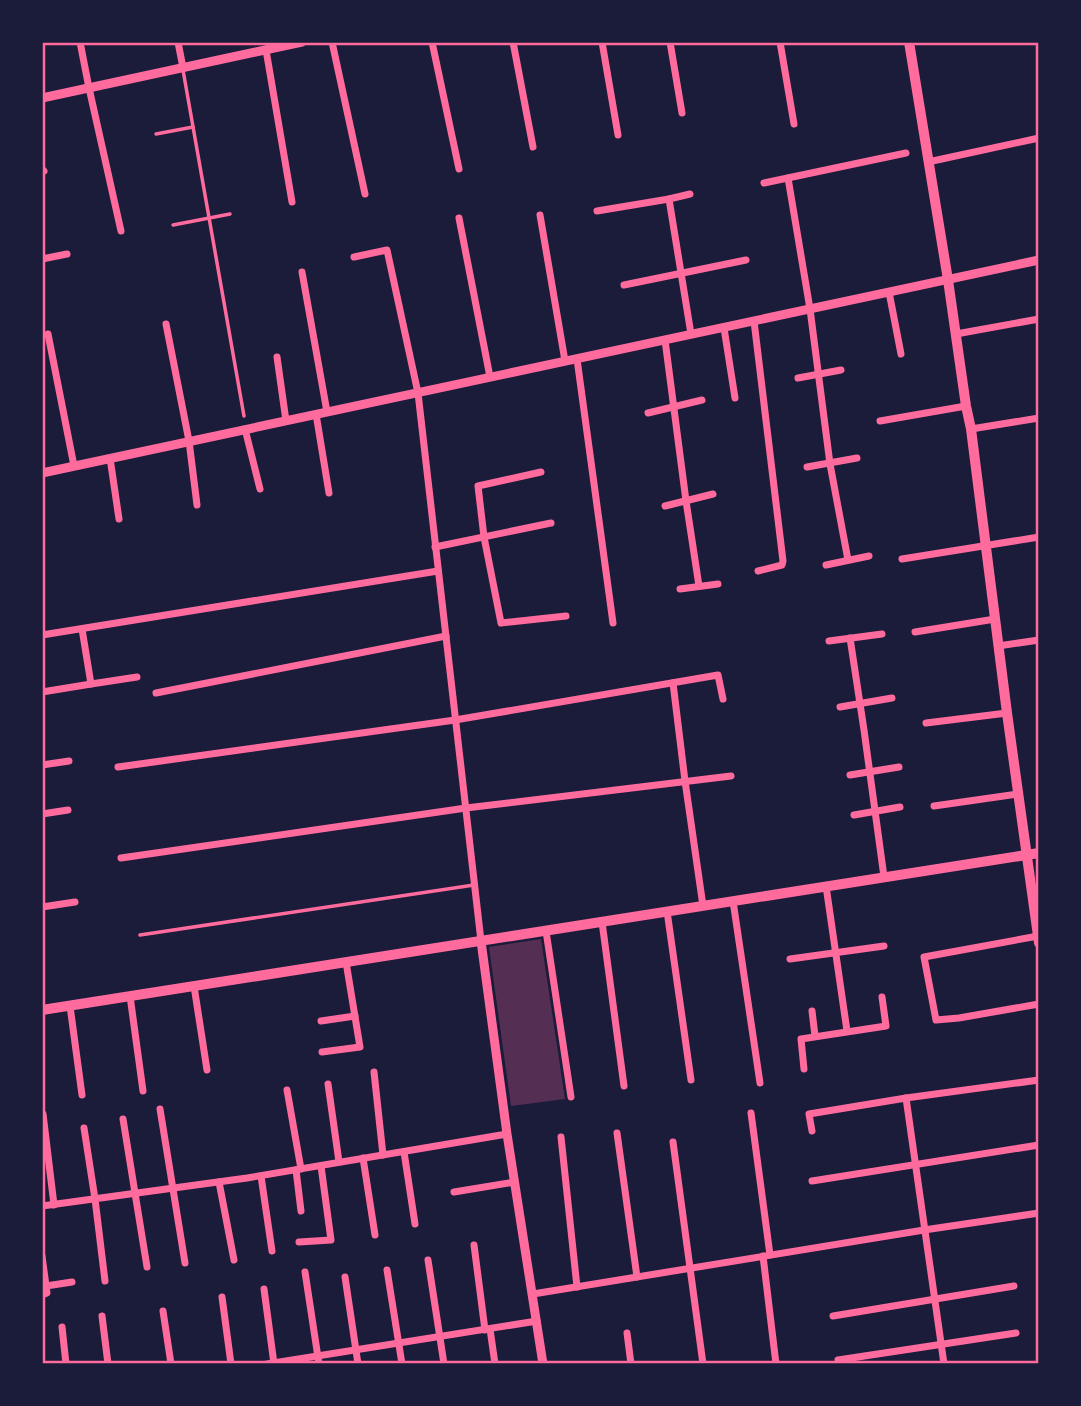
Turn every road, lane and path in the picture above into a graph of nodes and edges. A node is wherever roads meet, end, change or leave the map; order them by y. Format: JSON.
{"nodes":[{"id":1,"x":80,"y":42,"type":"edge"},
{"id":2,"x":178,"y":42,"type":"edge"},
{"id":3,"x":302,"y":42,"type":"edge"},
{"id":4,"x":332,"y":42,"type":"edge"},
{"id":5,"x":432,"y":42,"type":"edge"},
{"id":6,"x":513,"y":42,"type":"edge"},
{"id":7,"x":603,"y":42,"type":"edge"},
{"id":8,"x":670,"y":42,"type":"edge"},
{"id":9,"x":780,"y":42,"type":"edge"},
{"id":10,"x":909,"y":42,"type":"edge"},
{"id":11,"x":262,"y":48,"type":"edge"},
{"id":12,"x":183,"y":68,"type":"junction"},
{"id":13,"x":89,"y":88,"type":"junction"},
{"id":14,"x":42,"y":98,"type":"edge"},
{"id":15,"x":682,"y":113,"type":"dead end"},
{"id":16,"x":794,"y":124,"type":"dead end"},
{"id":17,"x":193,"y":127,"type":"junction"},
{"id":18,"x":156,"y":134,"type":"dead end"},
{"id":19,"x":618,"y":135,"type":"dead end"},
{"id":20,"x":1039,"y":138,"type":"edge"},
{"id":21,"x":533,"y":147,"type":"dead end"},
{"id":22,"x":906,"y":153,"type":"dead end"},
{"id":23,"x":929,"y":162,"type":"junction"},
{"id":24,"x":459,"y":169,"type":"dead end"},
{"id":25,"x":788,"y":178,"type":"junction"},
{"id":26,"x":764,"y":183,"type":"dead end"},
{"id":27,"x":365,"y":194,"type":"dead end"},
{"id":28,"x":690,"y":194,"type":"dead end"},
{"id":29,"x":669,"y":199,"type":"junction"},
{"id":30,"x":292,"y":202,"type":"dead end"},
{"id":31,"x":597,"y":211,"type":"dead end"},
{"id":32,"x":230,"y":214,"type":"dead end"},
{"id":33,"x":540,"y":215,"type":"dead end"},
{"id":34,"x":209,"y":218,"type":"junction"},
{"id":35,"x":459,"y":218,"type":"dead end"},
{"id":36,"x":173,"y":225,"type":"dead end"},
{"id":37,"x":121,"y":231,"type":"dead end"},
{"id":38,"x":67,"y":254,"type":"dead end"},
{"id":39,"x":354,"y":257,"type":"dead end"},
{"id":40,"x":42,"y":259,"type":"edge"},
{"id":41,"x":746,"y":260,"type":"dead end"},
{"id":42,"x":1039,"y":260,"type":"edge"},
{"id":43,"x":302,"y":272,"type":"dead end"},
{"id":44,"x":682,"y":274,"type":"junction"},
{"id":45,"x":948,"y":279,"type":"junction"},
{"id":46,"x":624,"y":285,"type":"dead end"},
{"id":47,"x":889,"y":292,"type":"junction"},
{"id":48,"x":810,"y":309,"type":"junction"},
{"id":49,"x":1039,"y":319,"type":"edge"},
{"id":50,"x":754,"y":321,"type":"junction"},
{"id":51,"x":166,"y":324,"type":"dead end"},
{"id":52,"x":724,"y":328,"type":"junction"},
{"id":53,"x":48,"y":334,"type":"dead end"},
{"id":54,"x":691,"y":334,"type":"junction"},
{"id":55,"x":956,"y":334,"type":"junction"},
{"id":56,"x":665,"y":340,"type":"junction"},
{"id":57,"x":901,"y":354,"type":"dead end"},
{"id":58,"x":277,"y":357,"type":"dead end"},
{"id":59,"x":577,"y":359,"type":"junction"},
{"id":60,"x":565,"y":361,"type":"junction"},
{"id":61,"x":841,"y":370,"type":"dead end"},
{"id":62,"x":818,"y":374,"type":"junction"},
{"id":63,"x":490,"y":377,"type":"junction"},
{"id":64,"x":798,"y":378,"type":"dead end"},
{"id":65,"x":418,"y":393,"type":"junction"},
{"id":66,"x":734,"y":398,"type":"dead end"},
{"id":67,"x":702,"y":400,"type":"dead end"},
{"id":68,"x":966,"y":406,"type":"junction"},
{"id":69,"x":673,"y":407,"type":"junction"},
{"id":70,"x":327,"y":412,"type":"junction"},
{"id":71,"x":648,"y":413,"type":"dead end"},
{"id":72,"x":316,"y":414,"type":"junction"},
{"id":73,"x":244,"y":416,"type":"dead end"},
{"id":74,"x":1039,"y":418,"type":"edge"},
{"id":75,"x":286,"y":421,"type":"junction"},
{"id":76,"x":880,"y":421,"type":"dead end"},
{"id":77,"x":246,"y":429,"type":"junction"},
{"id":78,"x":971,"y":429,"type":"junction"},
{"id":79,"x":189,"y":441,"type":"junction"},
{"id":80,"x":110,"y":458,"type":"junction"},
{"id":81,"x":857,"y":458,"type":"dead end"},
{"id":82,"x":830,"y":464,"type":"junction"},
{"id":83,"x":74,"y":466,"type":"junction"},
{"id":84,"x":807,"y":467,"type":"dead end"},
{"id":85,"x":541,"y":472,"type":"dead end"},
{"id":86,"x":42,"y":473,"type":"edge"},
{"id":87,"x":260,"y":489,"type":"dead end"},
{"id":88,"x":329,"y":493,"type":"dead end"},
{"id":89,"x":713,"y":494,"type":"dead end"},
{"id":90,"x":686,"y":501,"type":"junction"},
{"id":91,"x":197,"y":505,"type":"dead end"},
{"id":92,"x":664,"y":506,"type":"dead end"},
{"id":93,"x":119,"y":519,"type":"dead end"},
{"id":94,"x":551,"y":523,"type":"dead end"},
{"id":95,"x":484,"y":537,"type":"junction"},
{"id":96,"x":1039,"y":537,"type":"edge"},
{"id":97,"x":985,"y":545,"type":"junction"},
{"id":98,"x":435,"y":547,"type":"junction"},
{"id":99,"x":869,"y":556,"type":"dead end"},
{"id":100,"x":902,"y":559,"type":"dead end"},
{"id":101,"x":848,"y":560,"type":"junction"},
{"id":102,"x":825,"y":565,"type":"dead end"},
{"id":103,"x":438,"y":571,"type":"junction"},
{"id":104,"x":758,"y":571,"type":"dead end"},
{"id":105,"x":718,"y":584,"type":"dead end"},
{"id":106,"x":699,"y":586,"type":"junction"},
{"id":107,"x":680,"y":589,"type":"dead end"},
{"id":108,"x":566,"y":616,"type":"dead end"},
{"id":109,"x":995,"y":620,"type":"junction"},
{"id":110,"x":613,"y":623,"type":"dead end"},
{"id":111,"x":82,"y":629,"type":"junction"},
{"id":112,"x":915,"y":632,"type":"dead end"},
{"id":113,"x":882,"y":634,"type":"dead end"},
{"id":114,"x":42,"y":635,"type":"edge"},
{"id":115,"x":446,"y":636,"type":"junction"},
{"id":116,"x":850,"y":638,"type":"junction"},
{"id":117,"x":1039,"y":640,"type":"edge"},
{"id":118,"x":829,"y":641,"type":"dead end"},
{"id":119,"x":999,"y":646,"type":"junction"},
{"id":120,"x":137,"y":677,"type":"dead end"},
{"id":121,"x":673,"y":683,"type":"junction"},
{"id":122,"x":91,"y":684,"type":"junction"},
{"id":123,"x":42,"y":691,"type":"edge"},
{"id":124,"x":156,"y":693,"type":"dead end"},
{"id":125,"x":891,"y":698,"type":"dead end"},
{"id":126,"x":723,"y":699,"type":"dead end"},
{"id":127,"x":860,"y":704,"type":"junction"},
{"id":128,"x":840,"y":707,"type":"dead end"},
{"id":129,"x":1007,"y":713,"type":"junction"},
{"id":130,"x":455,"y":720,"type":"junction"},
{"id":131,"x":926,"y":723,"type":"dead end"},
{"id":132,"x":69,"y":761,"type":"dead end"},
{"id":133,"x":42,"y":765,"type":"edge"},
{"id":134,"x":118,"y":767,"type":"dead end"},
{"id":135,"x":899,"y":767,"type":"dead end"},
{"id":136,"x":869,"y":772,"type":"junction"},
{"id":137,"x":850,"y":775,"type":"dead end"},
{"id":138,"x":731,"y":776,"type":"dead end"},
{"id":139,"x":685,"y":781,"type":"junction"},
{"id":140,"x":1018,"y":794,"type":"junction"},
{"id":141,"x":934,"y":806,"type":"dead end"},
{"id":142,"x":466,"y":807,"type":"junction"},
{"id":143,"x":900,"y":807,"type":"dead end"},
{"id":144,"x":68,"y":810,"type":"dead end"},
{"id":145,"x":875,"y":811,"type":"junction"},
{"id":146,"x":42,"y":814,"type":"edge"},
{"id":147,"x":854,"y":815,"type":"dead end"},
{"id":148,"x":1039,"y":853,"type":"edge"},
{"id":149,"x":1026,"y":855,"type":"junction"},
{"id":150,"x":121,"y":858,"type":"dead end"},
{"id":151,"x":884,"y":877,"type":"junction"},
{"id":152,"x":474,"y":885,"type":"junction"},
{"id":153,"x":826,"y":886,"type":"junction"},
{"id":154,"x":733,"y":901,"type":"junction"},
{"id":155,"x":75,"y":902,"type":"dead end"},
{"id":156,"x":703,"y":906,"type":"junction"},
{"id":157,"x":42,"y":907,"type":"edge"},
{"id":158,"x":667,"y":911,"type":"junction"},
{"id":159,"x":602,"y":922,"type":"junction"},
{"id":160,"x":546,"y":931,"type":"junction"},
{"id":161,"x":140,"y":934,"type":"dead end"},
{"id":162,"x":1038,"y":936,"type":"edge"},
{"id":163,"x":481,"y":941,"type":"junction"},
{"id":164,"x":1039,"y":943,"type":"edge"},
{"id":165,"x":884,"y":946,"type":"dead end"},
{"id":166,"x":836,"y":953,"type":"junction"},
{"id":167,"x":790,"y":959,"type":"dead end"},
{"id":168,"x":346,"y":962,"type":"junction"},
{"id":169,"x":194,"y":986,"type":"junction"},
{"id":170,"x":130,"y":996,"type":"junction"},
{"id":171,"x":882,"y":997,"type":"dead end"},
{"id":172,"x":1039,"y":1004,"type":"edge"},
{"id":173,"x":70,"y":1006,"type":"junction"},
{"id":174,"x":42,"y":1010,"type":"edge"},
{"id":175,"x":813,"y":1011,"type":"dead end"},
{"id":176,"x":355,"y":1016,"type":"junction"},
{"id":177,"x":321,"y":1021,"type":"dead end"},
{"id":178,"x":847,"y":1031,"type":"junction"},
{"id":179,"x":815,"y":1036,"type":"junction"},
{"id":180,"x":322,"y":1052,"type":"dead end"},
{"id":181,"x":804,"y":1069,"type":"dead end"},
{"id":182,"x":207,"y":1070,"type":"dead end"},
{"id":183,"x":374,"y":1072,"type":"dead end"},
{"id":184,"x":691,"y":1080,"type":"dead end"},
{"id":185,"x":1039,"y":1080,"type":"edge"},
{"id":186,"x":760,"y":1083,"type":"dead end"},
{"id":187,"x":328,"y":1084,"type":"dead end"},
{"id":188,"x":624,"y":1086,"type":"dead end"},
{"id":189,"x":287,"y":1090,"type":"dead end"},
{"id":190,"x":143,"y":1091,"type":"dead end"},
{"id":191,"x":82,"y":1095,"type":"dead end"},
{"id":192,"x":571,"y":1097,"type":"dead end"},
{"id":193,"x":906,"y":1098,"type":"junction"},
{"id":194,"x":160,"y":1109,"type":"dead end"},
{"id":195,"x":751,"y":1113,"type":"dead end"},
{"id":196,"x":43,"y":1114,"type":"edge"},
{"id":197,"x":123,"y":1119,"type":"dead end"},
{"id":198,"x":84,"y":1128,"type":"dead end"},
{"id":199,"x":812,"y":1131,"type":"dead end"},
{"id":200,"x":617,"y":1133,"type":"dead end"},
{"id":201,"x":508,"y":1134,"type":"junction"},
{"id":202,"x":561,"y":1138,"type":"dead end"},
{"id":203,"x":673,"y":1142,"type":"dead end"},
{"id":204,"x":1039,"y":1146,"type":"edge"},
{"id":205,"x":404,"y":1152,"type":"junction"},
{"id":206,"x":383,"y":1155,"type":"junction"},
{"id":207,"x":363,"y":1158,"type":"junction"},
{"id":208,"x":339,"y":1163,"type":"junction"},
{"id":209,"x":915,"y":1164,"type":"junction"},
{"id":210,"x":321,"y":1166,"type":"junction"},
{"id":211,"x":299,"y":1169,"type":"junction"},
{"id":212,"x":261,"y":1176,"type":"junction"},
{"id":213,"x":812,"y":1181,"type":"dead end"},
{"id":214,"x":219,"y":1182,"type":"junction"},
{"id":215,"x":515,"y":1182,"type":"junction"},
{"id":216,"x":172,"y":1188,"type":"junction"},
{"id":217,"x":454,"y":1192,"type":"dead end"},
{"id":218,"x":134,"y":1194,"type":"junction"},
{"id":219,"x":95,"y":1199,"type":"junction"},
{"id":220,"x":54,"y":1205,"type":"junction"},
{"id":221,"x":42,"y":1206,"type":"edge"},
{"id":222,"x":301,"y":1211,"type":"dead end"},
{"id":223,"x":1039,"y":1213,"type":"edge"},
{"id":224,"x":415,"y":1224,"type":"dead end"},
{"id":225,"x":924,"y":1230,"type":"junction"},
{"id":226,"x":375,"y":1235,"type":"dead end"},
{"id":227,"x":299,"y":1242,"type":"dead end"},
{"id":228,"x":474,"y":1245,"type":"dead end"},
{"id":229,"x":272,"y":1251,"type":"dead end"},
{"id":230,"x":42,"y":1256,"type":"edge"},
{"id":231,"x":767,"y":1256,"type":"junction"},
{"id":232,"x":234,"y":1260,"type":"dead end"},
{"id":233,"x":428,"y":1260,"type":"dead end"},
{"id":234,"x":185,"y":1263,"type":"dead end"},
{"id":235,"x":147,"y":1267,"type":"dead end"},
{"id":236,"x":691,"y":1268,"type":"junction"},
{"id":237,"x":387,"y":1270,"type":"dead end"},
{"id":238,"x":305,"y":1272,"type":"dead end"},
{"id":239,"x":345,"y":1276,"type":"dead end"},
{"id":240,"x":637,"y":1277,"type":"junction"},
{"id":241,"x":105,"y":1281,"type":"dead end"},
{"id":242,"x":72,"y":1282,"type":"dead end"},
{"id":243,"x":46,"y":1286,"type":"junction"},
{"id":244,"x":1014,"y":1286,"type":"dead end"},
{"id":245,"x":577,"y":1287,"type":"junction"},
{"id":246,"x":264,"y":1289,"type":"dead end"},
{"id":247,"x":533,"y":1294,"type":"junction"},
{"id":248,"x":42,"y":1295,"type":"edge"},
{"id":249,"x":222,"y":1297,"type":"dead end"},
{"id":250,"x":934,"y":1299,"type":"junction"},
{"id":251,"x":163,"y":1311,"type":"dead end"},
{"id":252,"x":832,"y":1316,"type":"dead end"},
{"id":253,"x":103,"y":1317,"type":"dead end"},
{"id":254,"x":537,"y":1321,"type":"junction"},
{"id":255,"x":62,"y":1327,"type":"dead end"},
{"id":256,"x":488,"y":1329,"type":"junction"},
{"id":257,"x":1016,"y":1333,"type":"dead end"},
{"id":258,"x":626,"y":1334,"type":"dead end"},
{"id":259,"x":440,"y":1337,"type":"junction"},
{"id":260,"x":399,"y":1343,"type":"junction"},
{"id":261,"x":941,"y":1345,"type":"junction"},
{"id":262,"x":356,"y":1350,"type":"junction"},
{"id":263,"x":318,"y":1360,"type":"edge"},
{"id":264,"x":838,"y":1360,"type":"dead end"},
{"id":265,"x":66,"y":1364,"type":"edge"},
{"id":266,"x":108,"y":1364,"type":"edge"},
{"id":267,"x":171,"y":1364,"type":"edge"},
{"id":268,"x":231,"y":1364,"type":"edge"},
{"id":269,"x":272,"y":1364,"type":"edge"},
{"id":270,"x":358,"y":1364,"type":"edge"},
{"id":271,"x":402,"y":1364,"type":"edge"},
{"id":272,"x":444,"y":1364,"type":"edge"},
{"id":273,"x":495,"y":1364,"type":"edge"},
{"id":274,"x":543,"y":1364,"type":"edge"},
{"id":275,"x":631,"y":1364,"type":"edge"},
{"id":276,"x":703,"y":1364,"type":"edge"},
{"id":277,"x":776,"y":1364,"type":"edge"},
{"id":278,"x":943,"y":1364,"type":"edge"}],
"edges":[{"from":1,"to":13,"type":"street"},
{"from":2,"to":12,"type":"street"},
{"from":3,"to":11,"type":"street"},
{"from":4,"to":27,"type":"street"},
{"from":5,"to":24,"type":"street"},
{"from":6,"to":21,"type":"street"},
{"from":7,"to":19,"type":"street"},
{"from":8,"to":15,"type":"street"},
{"from":9,"to":16,"type":"street"},
{"from":10,"to":23,"type":"main road"},
{"from":11,"to":12,"type":"street"},
{"from":11,"to":30,"type":"street"},
{"from":12,"to":13,"type":"street"},
{"from":12,"to":17,"type":"lane"},
{"from":13,"to":14,"type":"street"},
{"from":13,"to":37,"type":"street"},
{"from":17,"to":18,"type":"lane"},
{"from":17,"to":34,"type":"lane"},
{"from":20,"to":23,"type":"street"},
{"from":22,"to":25,"type":"street"},
{"from":23,"to":45,"type":"main road"},
{"from":25,"to":26,"type":"street"},
{"from":25,"to":48,"type":"street"},
{"from":28,"to":29,"type":"street"},
{"from":29,"to":31,"type":"street"},
{"from":29,"to":44,"type":"street"},
{"from":32,"to":34,"type":"lane"},
{"from":33,"to":60,"type":"street"},
{"from":34,"to":36,"type":"lane"},
{"from":34,"to":73,"type":"lane"},
{"from":35,"to":63,"type":"street"},
{"from":38,"to":40,"type":"street"},
{"from":39,"to":65,"type":"street"},
{"from":41,"to":44,"type":"street"},
{"from":42,"to":45,"type":"street"},
{"from":43,"to":70,"type":"street"},
{"from":44,"to":46,"type":"street"},
{"from":44,"to":54,"type":"street"},
{"from":45,"to":47,"type":"street"},
{"from":45,"to":55,"type":"main road"},
{"from":47,"to":48,"type":"street"},
{"from":47,"to":57,"type":"street"},
{"from":48,"to":50,"type":"street"},
{"from":48,"to":62,"type":"street"},
{"from":49,"to":55,"type":"street"},
{"from":50,"to":52,"type":"street"},
{"from":50,"to":104,"type":"street"},
{"from":51,"to":79,"type":"street"},
{"from":52,"to":54,"type":"street"},
{"from":52,"to":66,"type":"street"},
{"from":53,"to":83,"type":"street"},
{"from":54,"to":56,"type":"street"},
{"from":55,"to":68,"type":"main road"},
{"from":56,"to":59,"type":"street"},
{"from":56,"to":69,"type":"street"},
{"from":58,"to":75,"type":"street"},
{"from":59,"to":60,"type":"street"},
{"from":59,"to":110,"type":"street"},
{"from":60,"to":63,"type":"street"},
{"from":61,"to":62,"type":"street"},
{"from":62,"to":64,"type":"street"},
{"from":62,"to":82,"type":"street"},
{"from":63,"to":65,"type":"street"},
{"from":65,"to":70,"type":"street"},
{"from":65,"to":98,"type":"street"},
{"from":67,"to":69,"type":"street"},
{"from":68,"to":76,"type":"street"},
{"from":68,"to":78,"type":"main road"},
{"from":69,"to":71,"type":"street"},
{"from":69,"to":90,"type":"street"},
{"from":70,"to":72,"type":"street"},
{"from":72,"to":75,"type":"street"},
{"from":72,"to":88,"type":"street"},
{"from":74,"to":78,"type":"street"},
{"from":75,"to":77,"type":"street"},
{"from":77,"to":79,"type":"street"},
{"from":77,"to":87,"type":"street"},
{"from":78,"to":97,"type":"main road"},
{"from":79,"to":80,"type":"street"},
{"from":79,"to":91,"type":"street"},
{"from":80,"to":83,"type":"street"},
{"from":80,"to":93,"type":"street"},
{"from":81,"to":82,"type":"street"},
{"from":82,"to":84,"type":"street"},
{"from":82,"to":101,"type":"street"},
{"from":83,"to":86,"type":"street"},
{"from":85,"to":95,"type":"street"},
{"from":89,"to":90,"type":"street"},
{"from":90,"to":92,"type":"street"},
{"from":90,"to":106,"type":"street"},
{"from":94,"to":95,"type":"street"},
{"from":95,"to":98,"type":"street"},
{"from":95,"to":108,"type":"street"},
{"from":96,"to":97,"type":"street"},
{"from":97,"to":100,"type":"street"},
{"from":97,"to":109,"type":"main road"},
{"from":98,"to":103,"type":"street"},
{"from":99,"to":101,"type":"street"},
{"from":101,"to":102,"type":"street"},
{"from":103,"to":111,"type":"street"},
{"from":103,"to":115,"type":"street"},
{"from":105,"to":106,"type":"street"},
{"from":106,"to":107,"type":"street"},
{"from":109,"to":112,"type":"street"},
{"from":109,"to":119,"type":"main road"},
{"from":111,"to":114,"type":"street"},
{"from":111,"to":122,"type":"street"},
{"from":113,"to":116,"type":"street"},
{"from":115,"to":124,"type":"street"},
{"from":115,"to":130,"type":"street"},
{"from":116,"to":118,"type":"street"},
{"from":116,"to":127,"type":"street"},
{"from":117,"to":119,"type":"street"},
{"from":119,"to":129,"type":"main road"},
{"from":120,"to":122,"type":"street"},
{"from":121,"to":126,"type":"street"},
{"from":121,"to":130,"type":"street"},
{"from":121,"to":139,"type":"street"},
{"from":122,"to":123,"type":"street"},
{"from":125,"to":127,"type":"street"},
{"from":127,"to":128,"type":"street"},
{"from":127,"to":136,"type":"street"},
{"from":129,"to":131,"type":"street"},
{"from":129,"to":140,"type":"main road"},
{"from":130,"to":134,"type":"street"},
{"from":130,"to":142,"type":"street"},
{"from":132,"to":133,"type":"street"},
{"from":135,"to":136,"type":"street"},
{"from":136,"to":137,"type":"street"},
{"from":136,"to":145,"type":"street"},
{"from":138,"to":139,"type":"street"},
{"from":139,"to":142,"type":"street"},
{"from":139,"to":156,"type":"street"},
{"from":140,"to":141,"type":"street"},
{"from":140,"to":149,"type":"main road"},
{"from":142,"to":150,"type":"street"},
{"from":142,"to":152,"type":"street"},
{"from":143,"to":145,"type":"street"},
{"from":144,"to":146,"type":"street"},
{"from":145,"to":147,"type":"street"},
{"from":145,"to":151,"type":"street"},
{"from":148,"to":149,"type":"main road"},
{"from":149,"to":151,"type":"main road"},
{"from":149,"to":162,"type":"main road"},
{"from":151,"to":153,"type":"main road"},
{"from":152,"to":161,"type":"lane"},
{"from":152,"to":163,"type":"street"},
{"from":153,"to":154,"type":"main road"},
{"from":153,"to":166,"type":"street"},
{"from":154,"to":156,"type":"main road"},
{"from":154,"to":186,"type":"street"},
{"from":155,"to":157,"type":"street"},
{"from":156,"to":158,"type":"main road"},
{"from":158,"to":159,"type":"main road"},
{"from":158,"to":184,"type":"street"},
{"from":159,"to":160,"type":"main road"},
{"from":159,"to":188,"type":"street"},
{"from":160,"to":163,"type":"main road"},
{"from":160,"to":192,"type":"street"},
{"from":162,"to":164,"type":"main road"},
{"from":162,"to":172,"type":"street"},
{"from":163,"to":168,"type":"main road"},
{"from":163,"to":201,"type":"street"},
{"from":165,"to":166,"type":"street"},
{"from":166,"to":167,"type":"street"},
{"from":166,"to":178,"type":"street"},
{"from":168,"to":169,"type":"main road"},
{"from":168,"to":176,"type":"street"},
{"from":169,"to":170,"type":"main road"},
{"from":169,"to":182,"type":"street"},
{"from":170,"to":173,"type":"main road"},
{"from":170,"to":190,"type":"street"},
{"from":171,"to":178,"type":"street"},
{"from":173,"to":174,"type":"main road"},
{"from":173,"to":191,"type":"street"},
{"from":175,"to":179,"type":"street"},
{"from":176,"to":177,"type":"street"},
{"from":176,"to":180,"type":"street"},
{"from":178,"to":179,"type":"street"},
{"from":179,"to":181,"type":"street"},
{"from":183,"to":206,"type":"street"},
{"from":185,"to":193,"type":"street"},
{"from":187,"to":208,"type":"street"},
{"from":189,"to":211,"type":"street"},
{"from":193,"to":199,"type":"street"},
{"from":193,"to":209,"type":"street"},
{"from":194,"to":216,"type":"street"},
{"from":195,"to":231,"type":"street"},
{"from":196,"to":220,"type":"street"},
{"from":197,"to":218,"type":"street"},
{"from":198,"to":219,"type":"street"},
{"from":200,"to":240,"type":"street"},
{"from":201,"to":205,"type":"street"},
{"from":201,"to":215,"type":"street"},
{"from":202,"to":245,"type":"street"},
{"from":203,"to":236,"type":"street"},
{"from":204,"to":209,"type":"street"},
{"from":205,"to":206,"type":"street"},
{"from":205,"to":224,"type":"street"},
{"from":206,"to":207,"type":"street"},
{"from":207,"to":208,"type":"street"},
{"from":207,"to":226,"type":"street"},
{"from":208,"to":210,"type":"street"},
{"from":209,"to":213,"type":"street"},
{"from":209,"to":225,"type":"street"},
{"from":210,"to":211,"type":"street"},
{"from":210,"to":227,"type":"street"},
{"from":211,"to":212,"type":"street"},
{"from":211,"to":222,"type":"street"},
{"from":212,"to":214,"type":"street"},
{"from":212,"to":229,"type":"street"},
{"from":214,"to":216,"type":"street"},
{"from":214,"to":232,"type":"street"},
{"from":215,"to":217,"type":"street"},
{"from":215,"to":247,"type":"street"},
{"from":216,"to":218,"type":"street"},
{"from":216,"to":234,"type":"street"},
{"from":218,"to":219,"type":"street"},
{"from":218,"to":235,"type":"street"},
{"from":219,"to":220,"type":"street"},
{"from":219,"to":241,"type":"street"},
{"from":220,"to":221,"type":"street"},
{"from":223,"to":225,"type":"street"},
{"from":225,"to":231,"type":"street"},
{"from":225,"to":250,"type":"street"},
{"from":228,"to":256,"type":"street"},
{"from":230,"to":243,"type":"street"},
{"from":231,"to":236,"type":"street"},
{"from":231,"to":277,"type":"street"},
{"from":233,"to":259,"type":"street"},
{"from":236,"to":240,"type":"street"},
{"from":236,"to":276,"type":"street"},
{"from":237,"to":260,"type":"street"},
{"from":238,"to":263,"type":"street"},
{"from":239,"to":262,"type":"street"},
{"from":240,"to":245,"type":"street"},
{"from":242,"to":243,"type":"street"},
{"from":243,"to":248,"type":"street"},
{"from":244,"to":250,"type":"street"},
{"from":245,"to":247,"type":"street"},
{"from":246,"to":269,"type":"street"},
{"from":247,"to":254,"type":"street"},
{"from":249,"to":268,"type":"street"},
{"from":250,"to":252,"type":"street"},
{"from":250,"to":261,"type":"street"},
{"from":251,"to":267,"type":"street"},
{"from":253,"to":266,"type":"street"},
{"from":254,"to":256,"type":"street"},
{"from":254,"to":274,"type":"street"},
{"from":255,"to":265,"type":"street"},
{"from":256,"to":259,"type":"street"},
{"from":256,"to":273,"type":"street"},
{"from":257,"to":261,"type":"street"},
{"from":258,"to":275,"type":"street"},
{"from":259,"to":260,"type":"street"},
{"from":259,"to":272,"type":"street"},
{"from":260,"to":262,"type":"street"},
{"from":260,"to":271,"type":"street"},
{"from":261,"to":264,"type":"street"},
{"from":261,"to":278,"type":"street"},
{"from":262,"to":263,"type":"street"},
{"from":262,"to":270,"type":"street"},
{"from":263,"to":269,"type":"street"}]}
